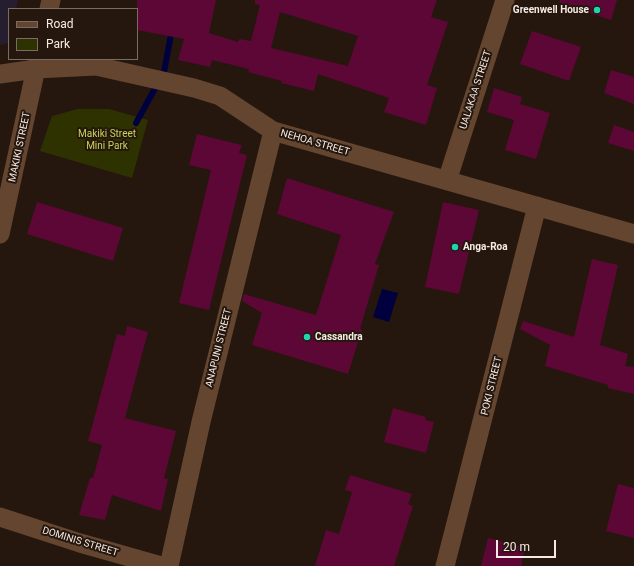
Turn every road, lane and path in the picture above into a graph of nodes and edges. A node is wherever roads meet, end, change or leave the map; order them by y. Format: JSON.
{"nodes":[{"id":1,"x":505,"y":0,"type":"edge"},
{"id":2,"x":37,"y":64,"type":"edge"},
{"id":3,"x":0,"y":74,"type":"edge"},
{"id":4,"x":273,"y":131,"type":"junction"},
{"id":5,"x":447,"y":181,"type":"junction"},
{"id":6,"x":537,"y":206,"type":"junction"},
{"id":7,"x":0,"y":234,"type":"edge"},
{"id":8,"x":634,"y":234,"type":"edge"},
{"id":9,"x":0,"y":517,"type":"edge"},
{"id":10,"x":161,"y":566,"type":"edge"},
{"id":11,"x":169,"y":566,"type":"edge"},
{"id":12,"x":445,"y":566,"type":"edge"}],
"edges":[{"from":1,"to":5,"type":"street","name":"UALAKAA STREET"},
{"from":2,"to":3,"type":"street","name":"NEHOA STREET"},
{"from":2,"to":4,"type":"street","name":"NEHOA STREET"},
{"from":2,"to":7,"type":"street","name":"MAKIKI STREET"},
{"from":4,"to":5,"type":"street","name":"NEHOA STREET"},
{"from":4,"to":11,"type":"street","name":"ANAPUNI STREET"},
{"from":5,"to":6,"type":"street","name":"NEHOA STREET"},
{"from":6,"to":8,"type":"street","name":"NEHOA STREET"},
{"from":6,"to":12,"type":"street","name":"POKI STREET"},
{"from":9,"to":10,"type":"street","name":"DOMINIS STREET"}]}
